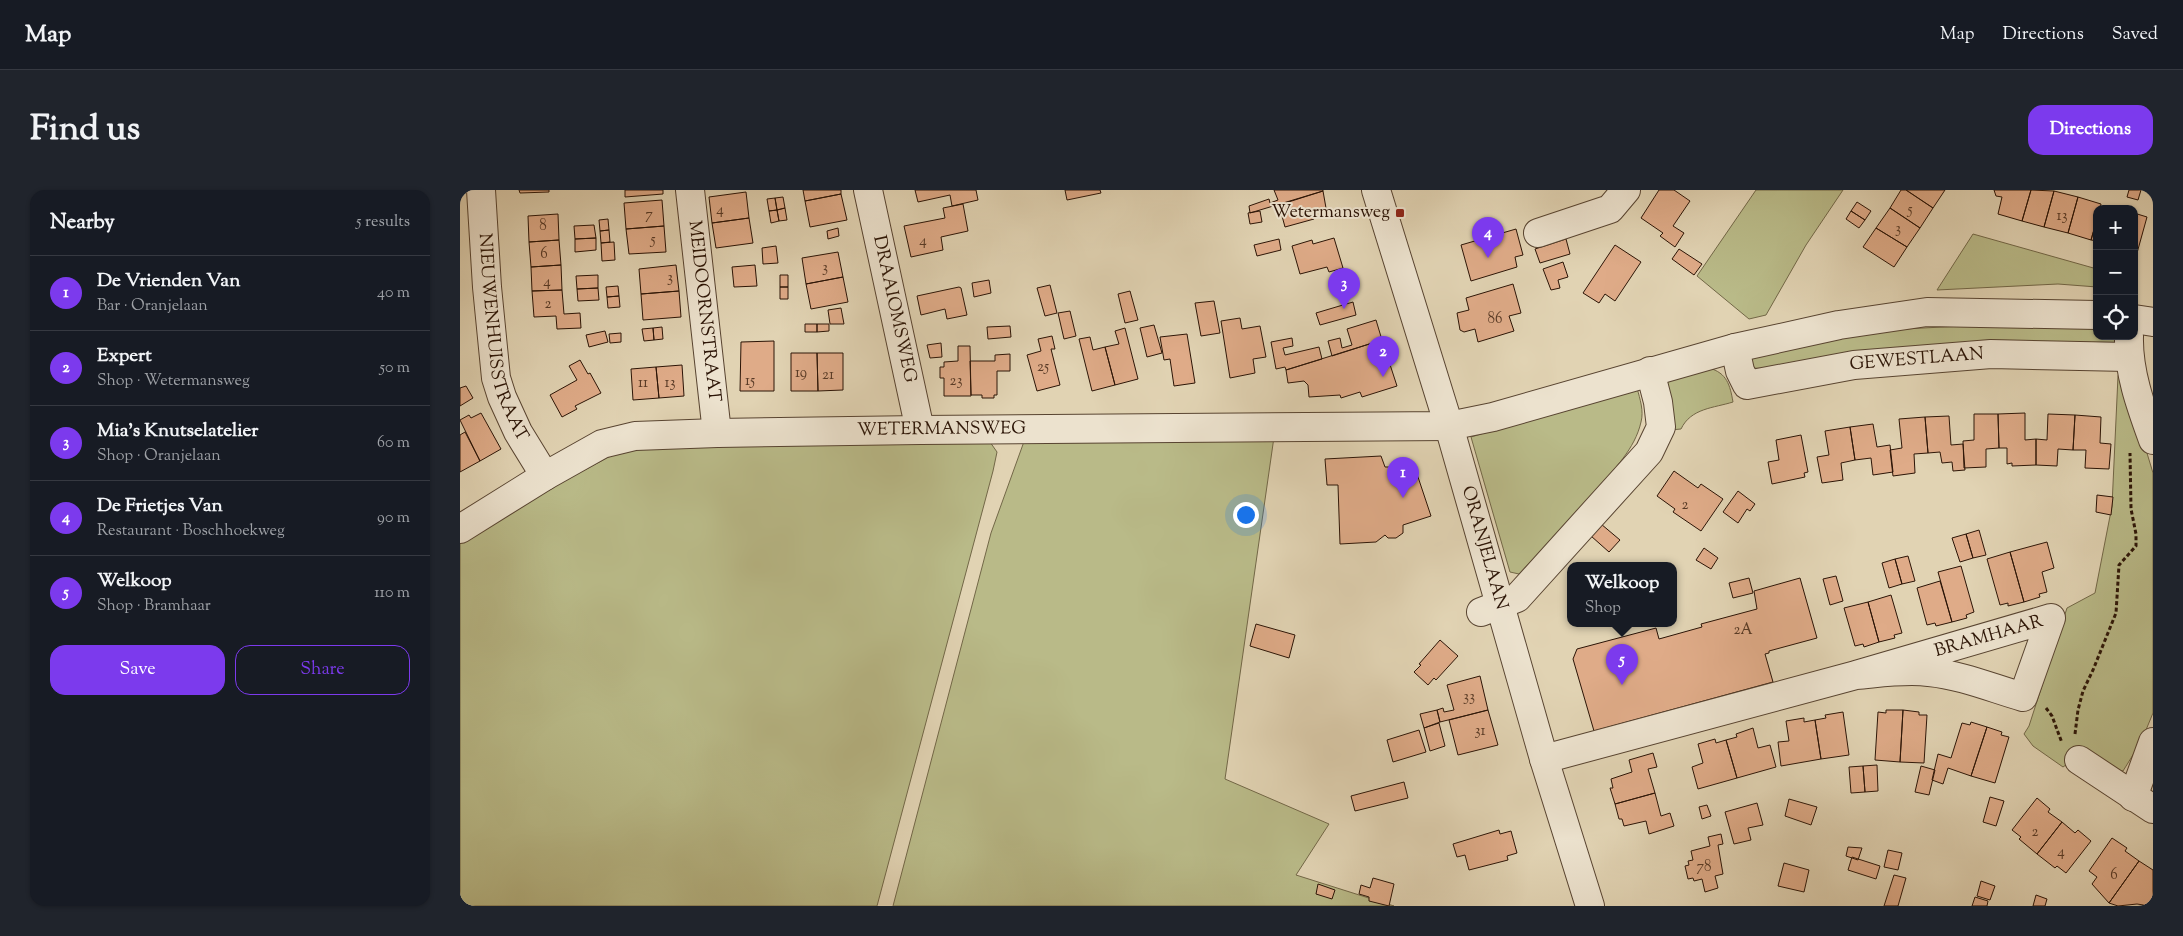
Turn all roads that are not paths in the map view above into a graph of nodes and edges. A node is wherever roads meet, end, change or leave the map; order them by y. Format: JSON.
{"nodes":[{"id":1,"x":481,"y":190,"type":"edge"},
{"id":2,"x":690,"y":190,"type":"edge"},
{"id":3,"x":868,"y":190,"type":"edge"},
{"id":4,"x":1376,"y":190,"type":"edge"},
{"id":5,"x":1626,"y":190,"type":"edge"},
{"id":6,"x":1538,"y":233,"type":"dead end"},
{"id":7,"x":2093,"y":315,"type":"edge"},
{"id":8,"x":2138,"y":320,"type":"edge"},
{"id":9,"x":2153,"y":322,"type":"edge"},
{"id":10,"x":2129,"y":347,"type":"edge"},
{"id":11,"x":1735,"y":348,"type":"junction"},
{"id":12,"x":1650,"y":371,"type":"junction"},
{"id":13,"x":1449,"y":426,"type":"junction"},
{"id":14,"x":920,"y":430,"type":"junction"},
{"id":15,"x":717,"y":433,"type":"junction"},
{"id":16,"x":2141,"y":446,"type":"edge"},
{"id":17,"x":544,"y":476,"type":"junction"},
{"id":18,"x":460,"y":529,"type":"edge"},
{"id":19,"x":1491,"y":608,"type":"junction"},
{"id":20,"x":1856,"y":675,"type":"junction"},
{"id":21,"x":2153,"y":742,"type":"edge"},
{"id":22,"x":2076,"y":758,"type":"road end"},
{"id":23,"x":1544,"y":760,"type":"junction"},
{"id":24,"x":2143,"y":803,"type":"edge"},
{"id":25,"x":1590,"y":906,"type":"edge"}],
"edges":[{"from":1,"to":17,"type":"street","name":"NIEUWENHUISSTRAAT"},
{"from":2,"to":15,"type":"street","name":"MEIDOORNSTRAAT"},
{"from":3,"to":14,"type":"street","name":"DRAAIOMSWEG"},
{"from":4,"to":13,"type":"street","name":"ORANJELAAN"},
{"from":5,"to":6,"type":"street"},
{"from":7,"to":11,"type":"street"},
{"from":8,"to":9,"type":"street"},
{"from":10,"to":11,"type":"street","name":"GEWESTLAAN"},
{"from":10,"to":16,"type":"street"},
{"from":11,"to":12,"type":"street"},
{"from":12,"to":13,"type":"street"},
{"from":12,"to":19,"type":"street"},
{"from":13,"to":14,"type":"street","name":"WETERMANSWEG"},
{"from":13,"to":19,"type":"street","name":"ORANJELAAN"},
{"from":14,"to":15,"type":"street","name":"WETERMANSWEG"},
{"from":15,"to":17,"type":"street","name":"WETERMANSWEG"},
{"from":17,"to":18,"type":"street","name":"WETERMANSWEG"},
{"from":19,"to":23,"type":"street","name":"ORANJELAAN"},
{"from":20,"to":20,"type":"street","name":"BRAMHAAR"},
{"from":20,"to":23,"type":"street","name":"BRAMHAAR"},
{"from":21,"to":24,"type":"street"},
{"from":22,"to":24,"type":"street"},
{"from":23,"to":25,"type":"street","name":"ORANJELAAN"}]}
